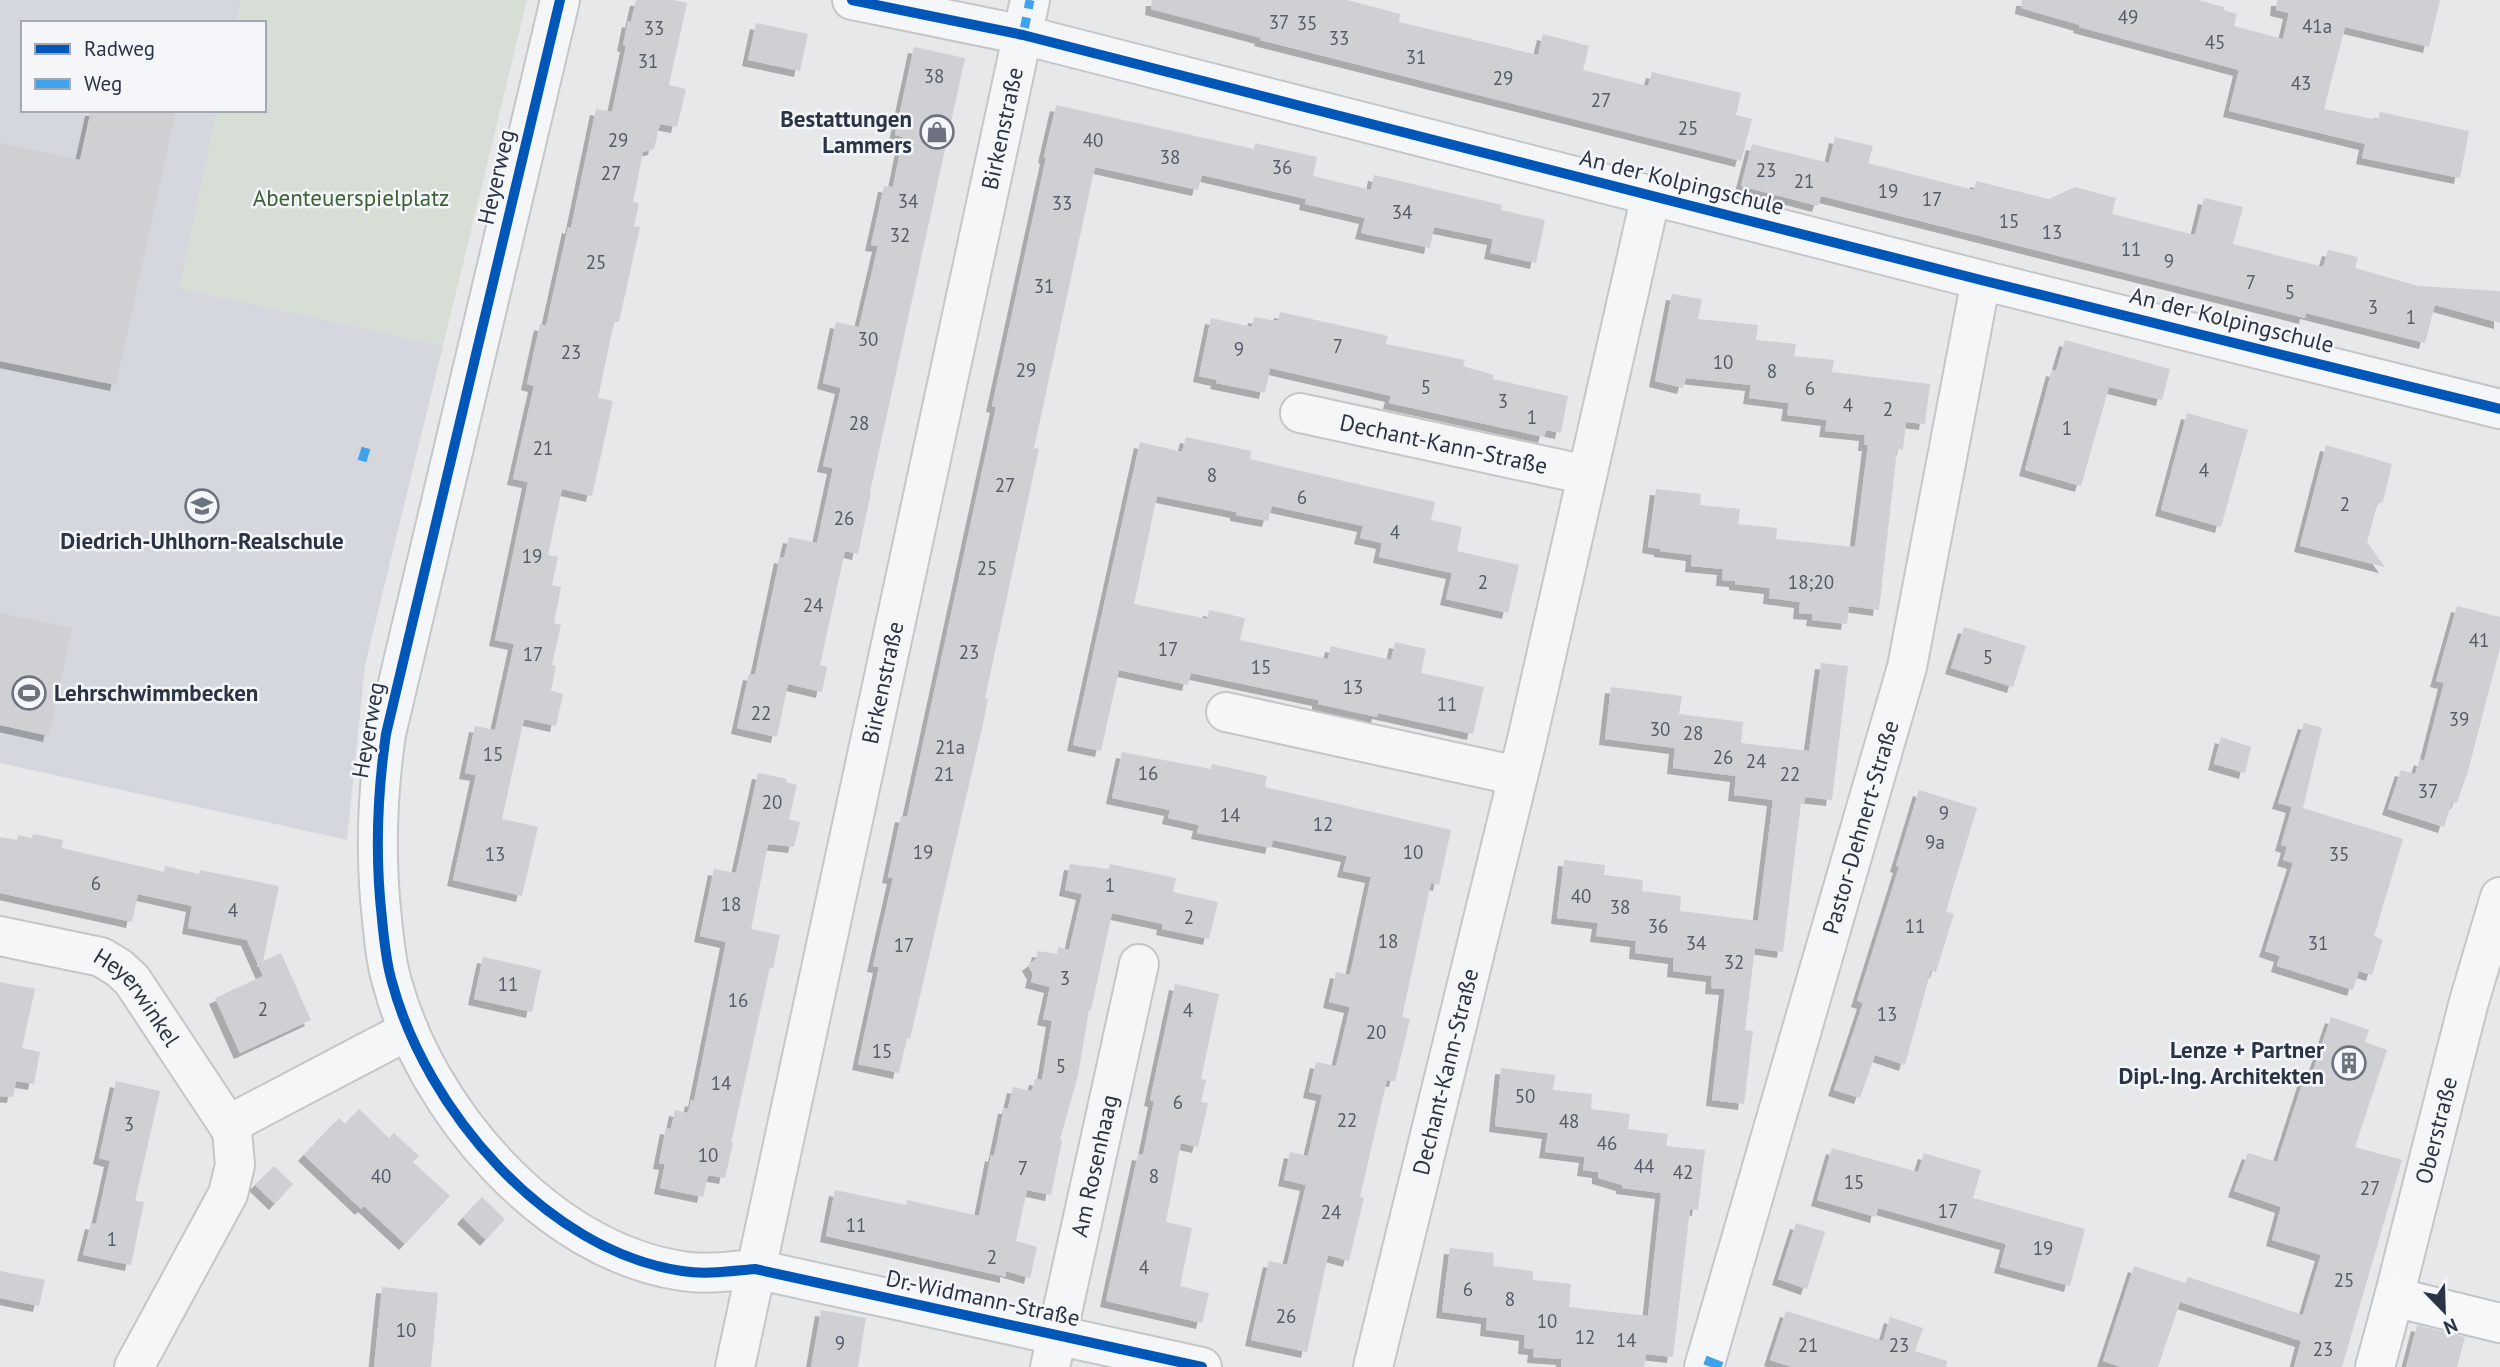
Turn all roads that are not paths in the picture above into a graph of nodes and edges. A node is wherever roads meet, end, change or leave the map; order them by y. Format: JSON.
{"nodes":[{"id":1,"x":560,"y":0,"type":"edge"},
{"id":2,"x":852,"y":0,"type":"edge"},
{"id":3,"x":1027,"y":17,"type":"edge"},
{"id":4,"x":1651,"y":195,"type":"junction"},
{"id":5,"x":1980,"y":280,"type":"junction"},
{"id":6,"x":2500,"y":409,"type":"edge"},
{"id":7,"x":1300,"y":413,"type":"dead end"},
{"id":8,"x":1587,"y":475,"type":"junction"},
{"id":9,"x":1226,"y":712,"type":"dead end"},
{"id":10,"x":1518,"y":776,"type":"junction"},
{"id":11,"x":2500,"y":897,"type":"edge"},
{"id":12,"x":0,"y":936,"type":"edge"},
{"id":13,"x":1139,"y":964,"type":"dead end"},
{"id":14,"x":409,"y":1030,"type":"junction"},
{"id":15,"x":228,"y":1125,"type":"junction"},
{"id":16,"x":755,"y":1269,"type":"junction"},
{"id":17,"x":2394,"y":1297,"type":"junction"},
{"id":18,"x":2500,"y":1323,"type":"edge"},
{"id":19,"x":1054,"y":1351,"type":"edge"},
{"id":20,"x":134,"y":1367,"type":"edge"},
{"id":21,"x":735,"y":1367,"type":"edge"},
{"id":22,"x":1202,"y":1367,"type":"edge"},
{"id":23,"x":1373,"y":1367,"type":"edge"},
{"id":24,"x":1704,"y":1367,"type":"edge"},
{"id":25,"x":2375,"y":1367,"type":"edge"}],
"edges":[{"from":1,"to":14,"type":"street","name":"Heyerweg"},
{"from":2,"to":3,"type":"street","name":"An der Kolpingschule"},
{"from":3,"to":4,"type":"street","name":"An der Kolpingschule"},
{"from":3,"to":16,"type":"street","name":"Birkenstraße"},
{"from":4,"to":5,"type":"street","name":"An der Kolpingschule"},
{"from":4,"to":8,"type":"street","name":"Dechant-Kann-Straße"},
{"from":5,"to":6,"type":"street","name":"An der Kolpingschule"},
{"from":5,"to":24,"type":"street","name":"Pastor-Dehnert-Straße"},
{"from":7,"to":8,"type":"street","name":"Dechant-Kann-Straße"},
{"from":8,"to":10,"type":"street","name":"Dechant-Kann-Straße"},
{"from":9,"to":10,"type":"street"},
{"from":10,"to":23,"type":"street","name":"Dechant-Kann-Straße"},
{"from":11,"to":17,"type":"street","name":"Oberstraße"},
{"from":12,"to":15,"type":"street","name":"Heyerwinkel"},
{"from":13,"to":19,"type":"street","name":"Am Rosenhaag"},
{"from":14,"to":15,"type":"street"},
{"from":14,"to":16,"type":"street","name":"Heyerweg"},
{"from":15,"to":20,"type":"street","name":"Heyerwinkel"},
{"from":16,"to":19,"type":"street","name":"Dr.-Widmann-Straße"},
{"from":16,"to":21,"type":"street","name":"Birkenstraße"},
{"from":17,"to":18,"type":"main road"},
{"from":17,"to":25,"type":"main road","name":"Oberstraße"},
{"from":19,"to":22,"type":"street","name":"Dr.-Widmann-Straße"}]}
